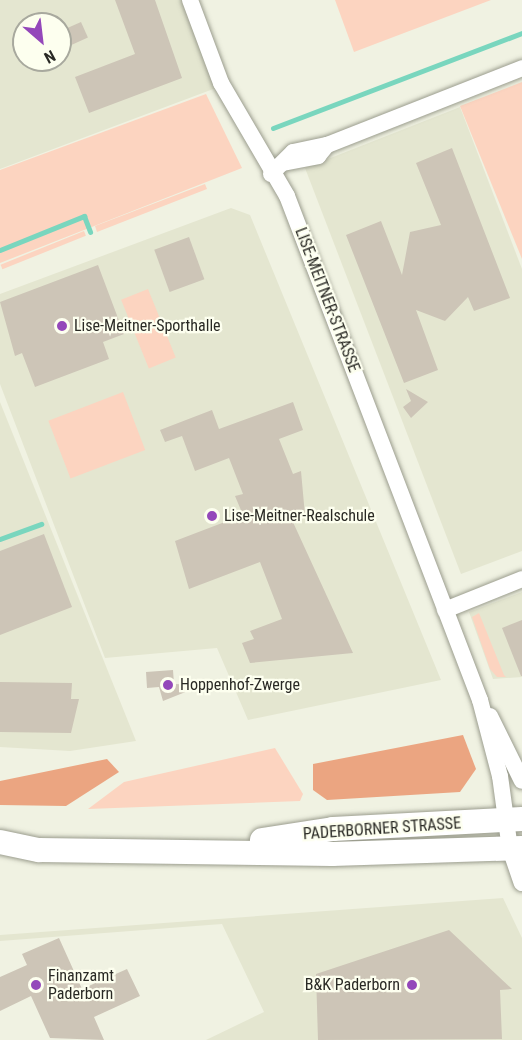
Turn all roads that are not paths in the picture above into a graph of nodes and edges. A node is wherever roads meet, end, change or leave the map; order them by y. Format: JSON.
{"nodes":[{"id":1,"x":190,"y":0,"type":"edge"},
{"id":2,"x":522,"y":68,"type":"edge"},
{"id":3,"x":277,"y":168,"type":"junction"},
{"id":4,"x":522,"y":579,"type":"edge"},
{"id":5,"x":445,"y":610,"type":"junction"},
{"id":6,"x":480,"y":700,"type":"junction"},
{"id":7,"x":522,"y":781,"type":"edge"},
{"id":8,"x":514,"y":820,"type":"edge"},
{"id":9,"x":0,"y":842,"type":"edge"},
{"id":10,"x":206,"y":848,"type":"junction"},
{"id":11,"x":516,"y":849,"type":"edge"},
{"id":12,"x":39,"y":850,"type":"junction"},
{"id":13,"x":0,"y":859,"type":"edge"},
{"id":14,"x":522,"y":883,"type":"edge"}],
"edges":[{"from":1,"to":3,"type":"street","name":"LISE-MEITNER-STRASSE"},
{"from":2,"to":3,"type":"street"},
{"from":3,"to":5,"type":"street","name":"LISE-MEITNER-STRASSE"},
{"from":4,"to":5,"type":"street"},
{"from":5,"to":6,"type":"street","name":"LISE-MEITNER-STRASSE"},
{"from":6,"to":7,"type":"street","name":"LISE-MEITNER-STRASSE"},
{"from":6,"to":8,"type":"street","name":"LISE-MEITNER-STRASSE"},
{"from":8,"to":10,"type":"street","name":"PADERBORNER STRASSE"},
{"from":8,"to":11,"type":"street","name":"LISE-MEITNER-STRASSE"},
{"from":9,"to":12,"type":"street","name":"PADERBORNER STRASSE"},
{"from":10,"to":11,"type":"street","name":"PADERBORNER STRASSE"},
{"from":10,"to":12,"type":"street","name":"PADERBORNER STRASSE"},
{"from":11,"to":14,"type":"street","name":"LISE-MEITNER-STRASSE"},
{"from":12,"to":13,"type":"street","name":"PADERBORNER STRASSE"}]}
